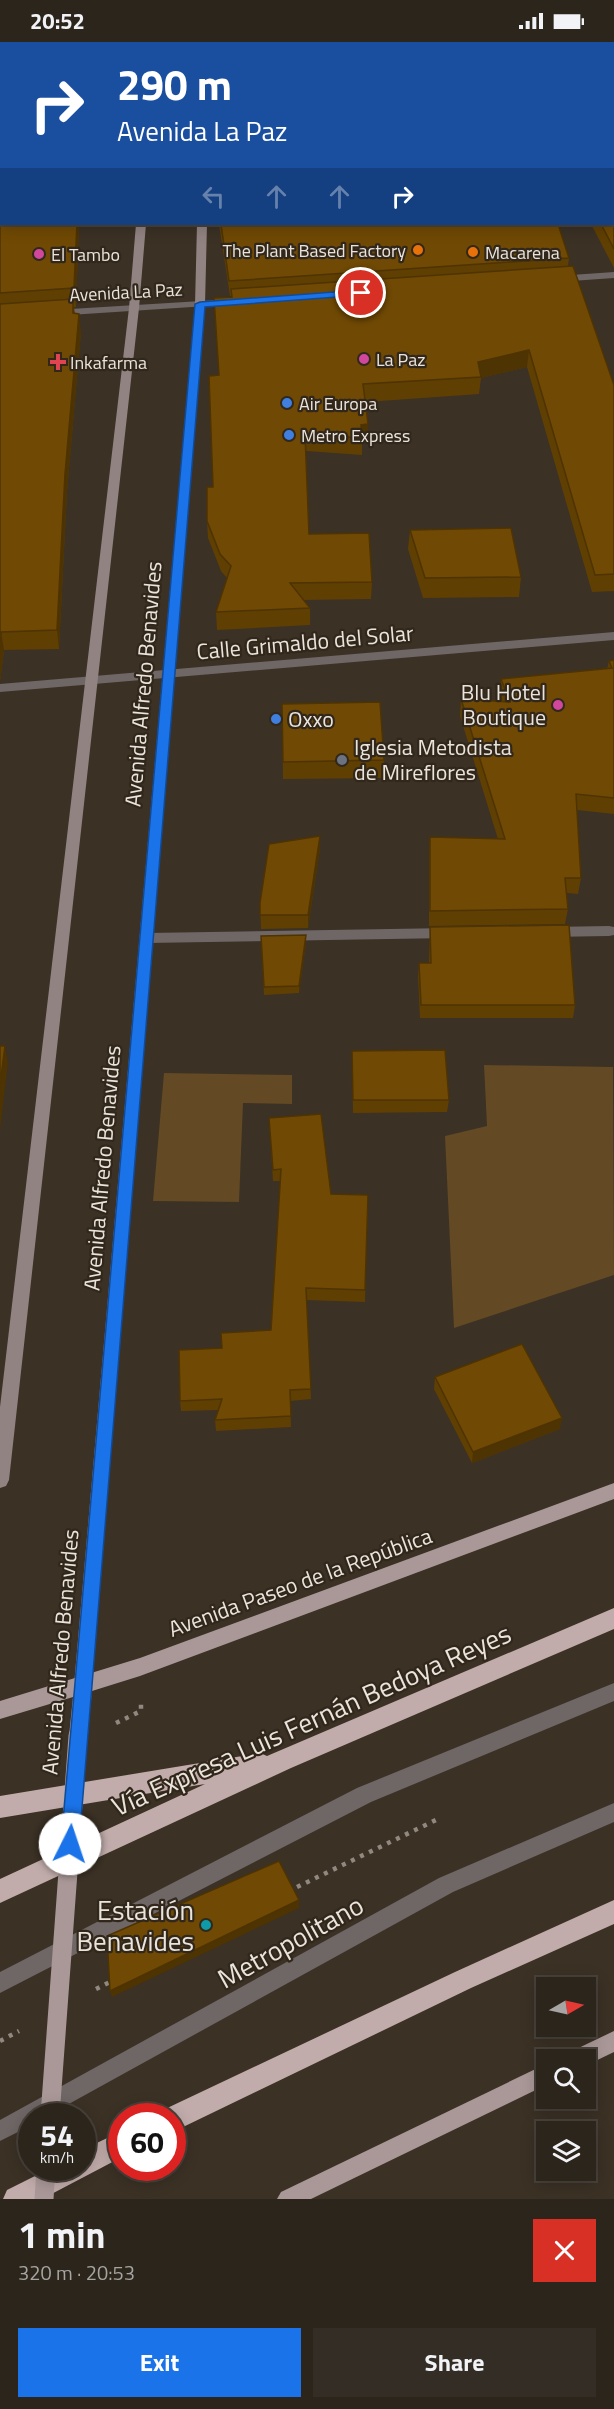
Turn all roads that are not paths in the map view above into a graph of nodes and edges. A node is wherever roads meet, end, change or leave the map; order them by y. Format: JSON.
{"nodes":[{"id":1,"x":141,"y":225,"type":"edge"},
{"id":2,"x":202,"y":225,"type":"edge"},
{"id":3,"x":614,"y":275,"type":"edge"},
{"id":4,"x":543,"y":280,"type":"edge"},
{"id":5,"x":247,"y":301,"type":"edge"},
{"id":6,"x":200,"y":304,"type":"junction"},
{"id":7,"x":134,"y":308,"type":"junction"},
{"id":8,"x":45,"y":314,"type":"edge"},
{"id":9,"x":614,"y":636,"type":"edge"},
{"id":10,"x":169,"y":674,"type":"junction"},
{"id":11,"x":90,"y":680,"type":"junction"},
{"id":12,"x":0,"y":688,"type":"edge"},
{"id":13,"x":609,"y":931,"type":"dead end"},
{"id":14,"x":539,"y":932,"type":"edge"},
{"id":15,"x":469,"y":933,"type":"edge"},
{"id":16,"x":147,"y":938,"type":"junction"},
{"id":17,"x":0,"y":1480,"type":"edge"},
{"id":18,"x":614,"y":1491,"type":"edge"},
{"id":19,"x":614,"y":1618,"type":"edge"},
{"id":20,"x":83,"y":1685,"type":"junction"},
{"id":21,"x":614,"y":1692,"type":"edge"},
{"id":22,"x":0,"y":1710,"type":"edge"},
{"id":23,"x":283,"y":1760,"type":"junction"},
{"id":24,"x":0,"y":1807,"type":"edge"},
{"id":25,"x":614,"y":1812,"type":"edge"},
{"id":26,"x":0,"y":1891,"type":"edge"},
{"id":27,"x":614,"y":1911,"type":"edge"},
{"id":28,"x":0,"y":1983,"type":"edge"},
{"id":29,"x":614,"y":2040,"type":"edge"},
{"id":30,"x":596,"y":2049,"type":"edge"},
{"id":31,"x":536,"y":2079,"type":"edge"},
{"id":32,"x":51,"y":2103,"type":"edge"},
{"id":33,"x":186,"y":2112,"type":"edge"},
{"id":34,"x":0,"y":2131,"type":"edge"},
{"id":35,"x":45,"y":2181,"type":"edge"},
{"id":36,"x":51,"y":2181,"type":"edge"},
{"id":37,"x":16,"y":2199,"type":"edge"},
{"id":38,"x":44,"y":2199,"type":"edge"},
{"id":39,"x":288,"y":2199,"type":"edge"}],
"edges":[{"from":1,"to":7,"type":"main road"},
{"from":2,"to":6,"type":"main road","name":"Avenida Alfredo Benavides"},
{"from":3,"to":4,"type":"street"},
{"from":5,"to":6,"type":"street","name":"Avenida La Paz"},
{"from":6,"to":7,"type":"street","name":"Avenida La Paz"},
{"from":6,"to":10,"type":"main road","name":"Avenida Alfredo Benavides"},
{"from":7,"to":8,"type":"street","name":"Avenida La Paz"},
{"from":7,"to":11,"type":"main road"},
{"from":9,"to":10,"type":"street","name":"Calle Grimaldo del Solar"},
{"from":10,"to":11,"type":"street","name":"Calle Grimaldo del Solar"},
{"from":10,"to":16,"type":"main road","name":"Avenida Alfredo Benavides"},
{"from":11,"to":12,"type":"street","name":"Calle Grimaldo del Solar"},
{"from":11,"to":17,"type":"main road"},
{"from":13,"to":14,"type":"street"},
{"from":15,"to":16,"type":"street"},
{"from":16,"to":20,"type":"main road","name":"Avenida Alfredo Benavides"},
{"from":18,"to":20,"type":"main road","name":"Avenida Paseo de la República"},
{"from":19,"to":23,"type":"highway","name":"Vía Expresa Luis Fernán Bedoya Reyes"},
{"from":20,"to":22,"type":"main road","name":"Avenida Paseo de la República"},
{"from":20,"to":32,"type":"main road","name":"Avenida Alfredo Benavides","bridge":true},
{"from":21,"to":28,"type":"street"},
{"from":23,"to":24,"type":"highway"},
{"from":23,"to":26,"type":"highway","name":"Vía Expresa Luis Fernán Bedoya Reyes"},
{"from":25,"to":34,"type":"street","name":"Metropolitano"},
{"from":27,"to":33,"type":"highway"},
{"from":29,"to":30,"type":"main road"},
{"from":31,"to":39,"type":"main road"},
{"from":35,"to":38,"type":"main road","bridge":true},
{"from":36,"to":37,"type":"highway"}]}
